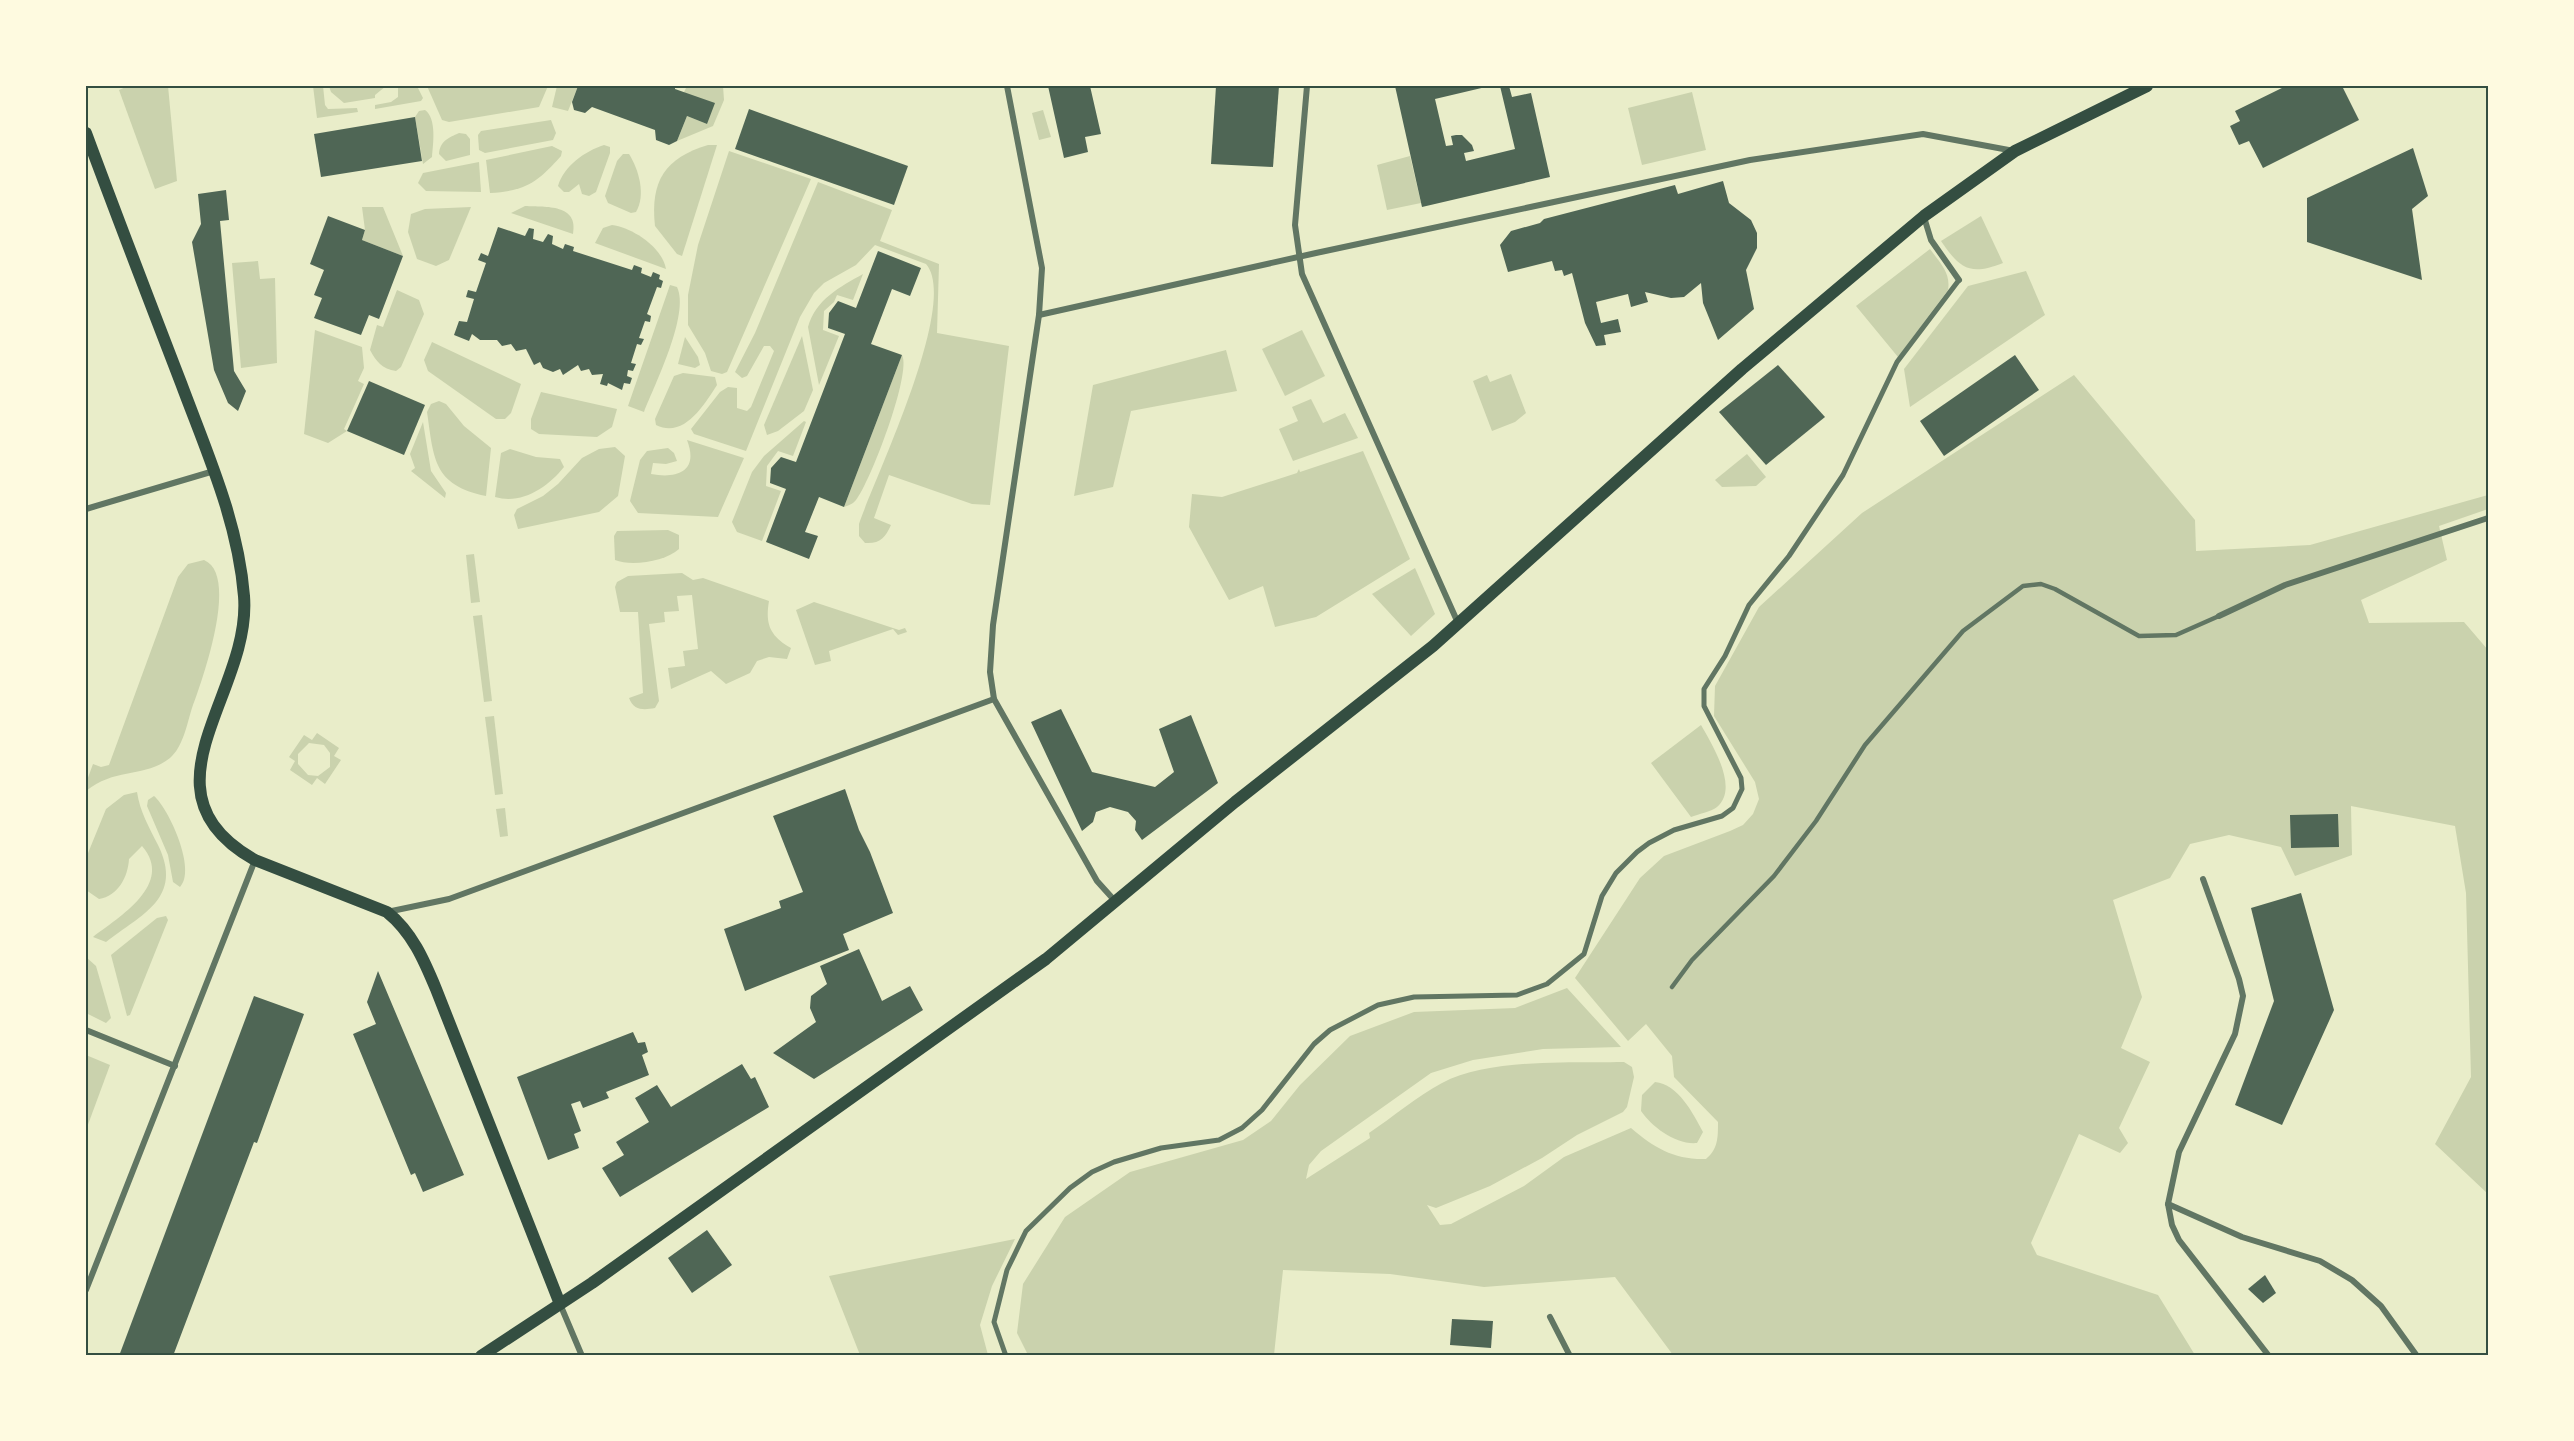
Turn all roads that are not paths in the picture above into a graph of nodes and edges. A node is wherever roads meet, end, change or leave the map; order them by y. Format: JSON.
{"nodes":[{"id":1,"x":1007,"y":86,"type":"edge"},
{"id":2,"x":1307,"y":86,"type":"edge"},
{"id":3,"x":2147,"y":86,"type":"edge"},
{"id":4,"x":86,"y":133,"type":"edge"},
{"id":5,"x":2015,"y":151,"type":"junction"},
{"id":6,"x":1924,"y":216,"type":"junction"},
{"id":7,"x":1298,"y":257,"type":"junction"},
{"id":8,"x":1959,"y":280,"type":"joint"},
{"id":9,"x":1039,"y":315,"type":"junction"},
{"id":10,"x":214,"y":471,"type":"junction"},
{"id":11,"x":86,"y":509,"type":"edge"},
{"id":12,"x":2488,"y":518,"type":"edge"},
{"id":13,"x":2219,"y":616,"type":"joint"},
{"id":14,"x":1459,"y":623,"type":"junction"},
{"id":15,"x":994,"y":699,"type":"junction"},
{"id":16,"x":255,"y":860,"type":"junction"},
{"id":17,"x":2203,"y":879,"type":"dead end"},
{"id":18,"x":1115,"y":901,"type":"junction"},
{"id":19,"x":387,"y":912,"type":"junction"},
{"id":20,"x":1672,"y":987,"type":"dead end"},
{"id":21,"x":86,"y":1030,"type":"edge"},
{"id":22,"x":175,"y":1066,"type":"junction"},
{"id":23,"x":2168,"y":1204,"type":"junction"},
{"id":24,"x":86,"y":1290,"type":"edge"},
{"id":25,"x":560,"y":1304,"type":"junction"},
{"id":26,"x":1550,"y":1317,"type":"dead end"},
{"id":27,"x":481,"y":1356,"type":"edge"},
{"id":28,"x":582,"y":1356,"type":"edge"},
{"id":29,"x":1006,"y":1356,"type":"edge"},
{"id":30,"x":1570,"y":1356,"type":"edge"},
{"id":31,"x":2269,"y":1356,"type":"edge"},
{"id":32,"x":2417,"y":1356,"type":"edge"}],
"edges":[{"from":1,"to":9,"type":"street"},
{"from":2,"to":7,"type":"street"},
{"from":3,"to":5,"type":"main road"},
{"from":4,"to":10,"type":"main road"},
{"from":5,"to":6,"type":"main road"},
{"from":5,"to":7,"type":"street"},
{"from":6,"to":8,"type":"street"},
{"from":6,"to":14,"type":"main road"},
{"from":7,"to":9,"type":"street"},
{"from":7,"to":14,"type":"street"},
{"from":8,"to":29,"type":"street"},
{"from":9,"to":15,"type":"street"},
{"from":10,"to":11,"type":"street"},
{"from":10,"to":16,"type":"main road"},
{"from":12,"to":13,"type":"street"},
{"from":13,"to":20,"type":"lane"},
{"from":14,"to":18,"type":"main road"},
{"from":15,"to":18,"type":"street"},
{"from":15,"to":19,"type":"street"},
{"from":16,"to":19,"type":"main road"},
{"from":16,"to":22,"type":"street"},
{"from":17,"to":23,"type":"street"},
{"from":18,"to":25,"type":"main road"},
{"from":19,"to":25,"type":"main road"},
{"from":21,"to":22,"type":"street"},
{"from":22,"to":24,"type":"street"},
{"from":23,"to":31,"type":"street"},
{"from":23,"to":32,"type":"street"},
{"from":25,"to":27,"type":"main road"},
{"from":25,"to":28,"type":"street"},
{"from":26,"to":30,"type":"street"}]}
